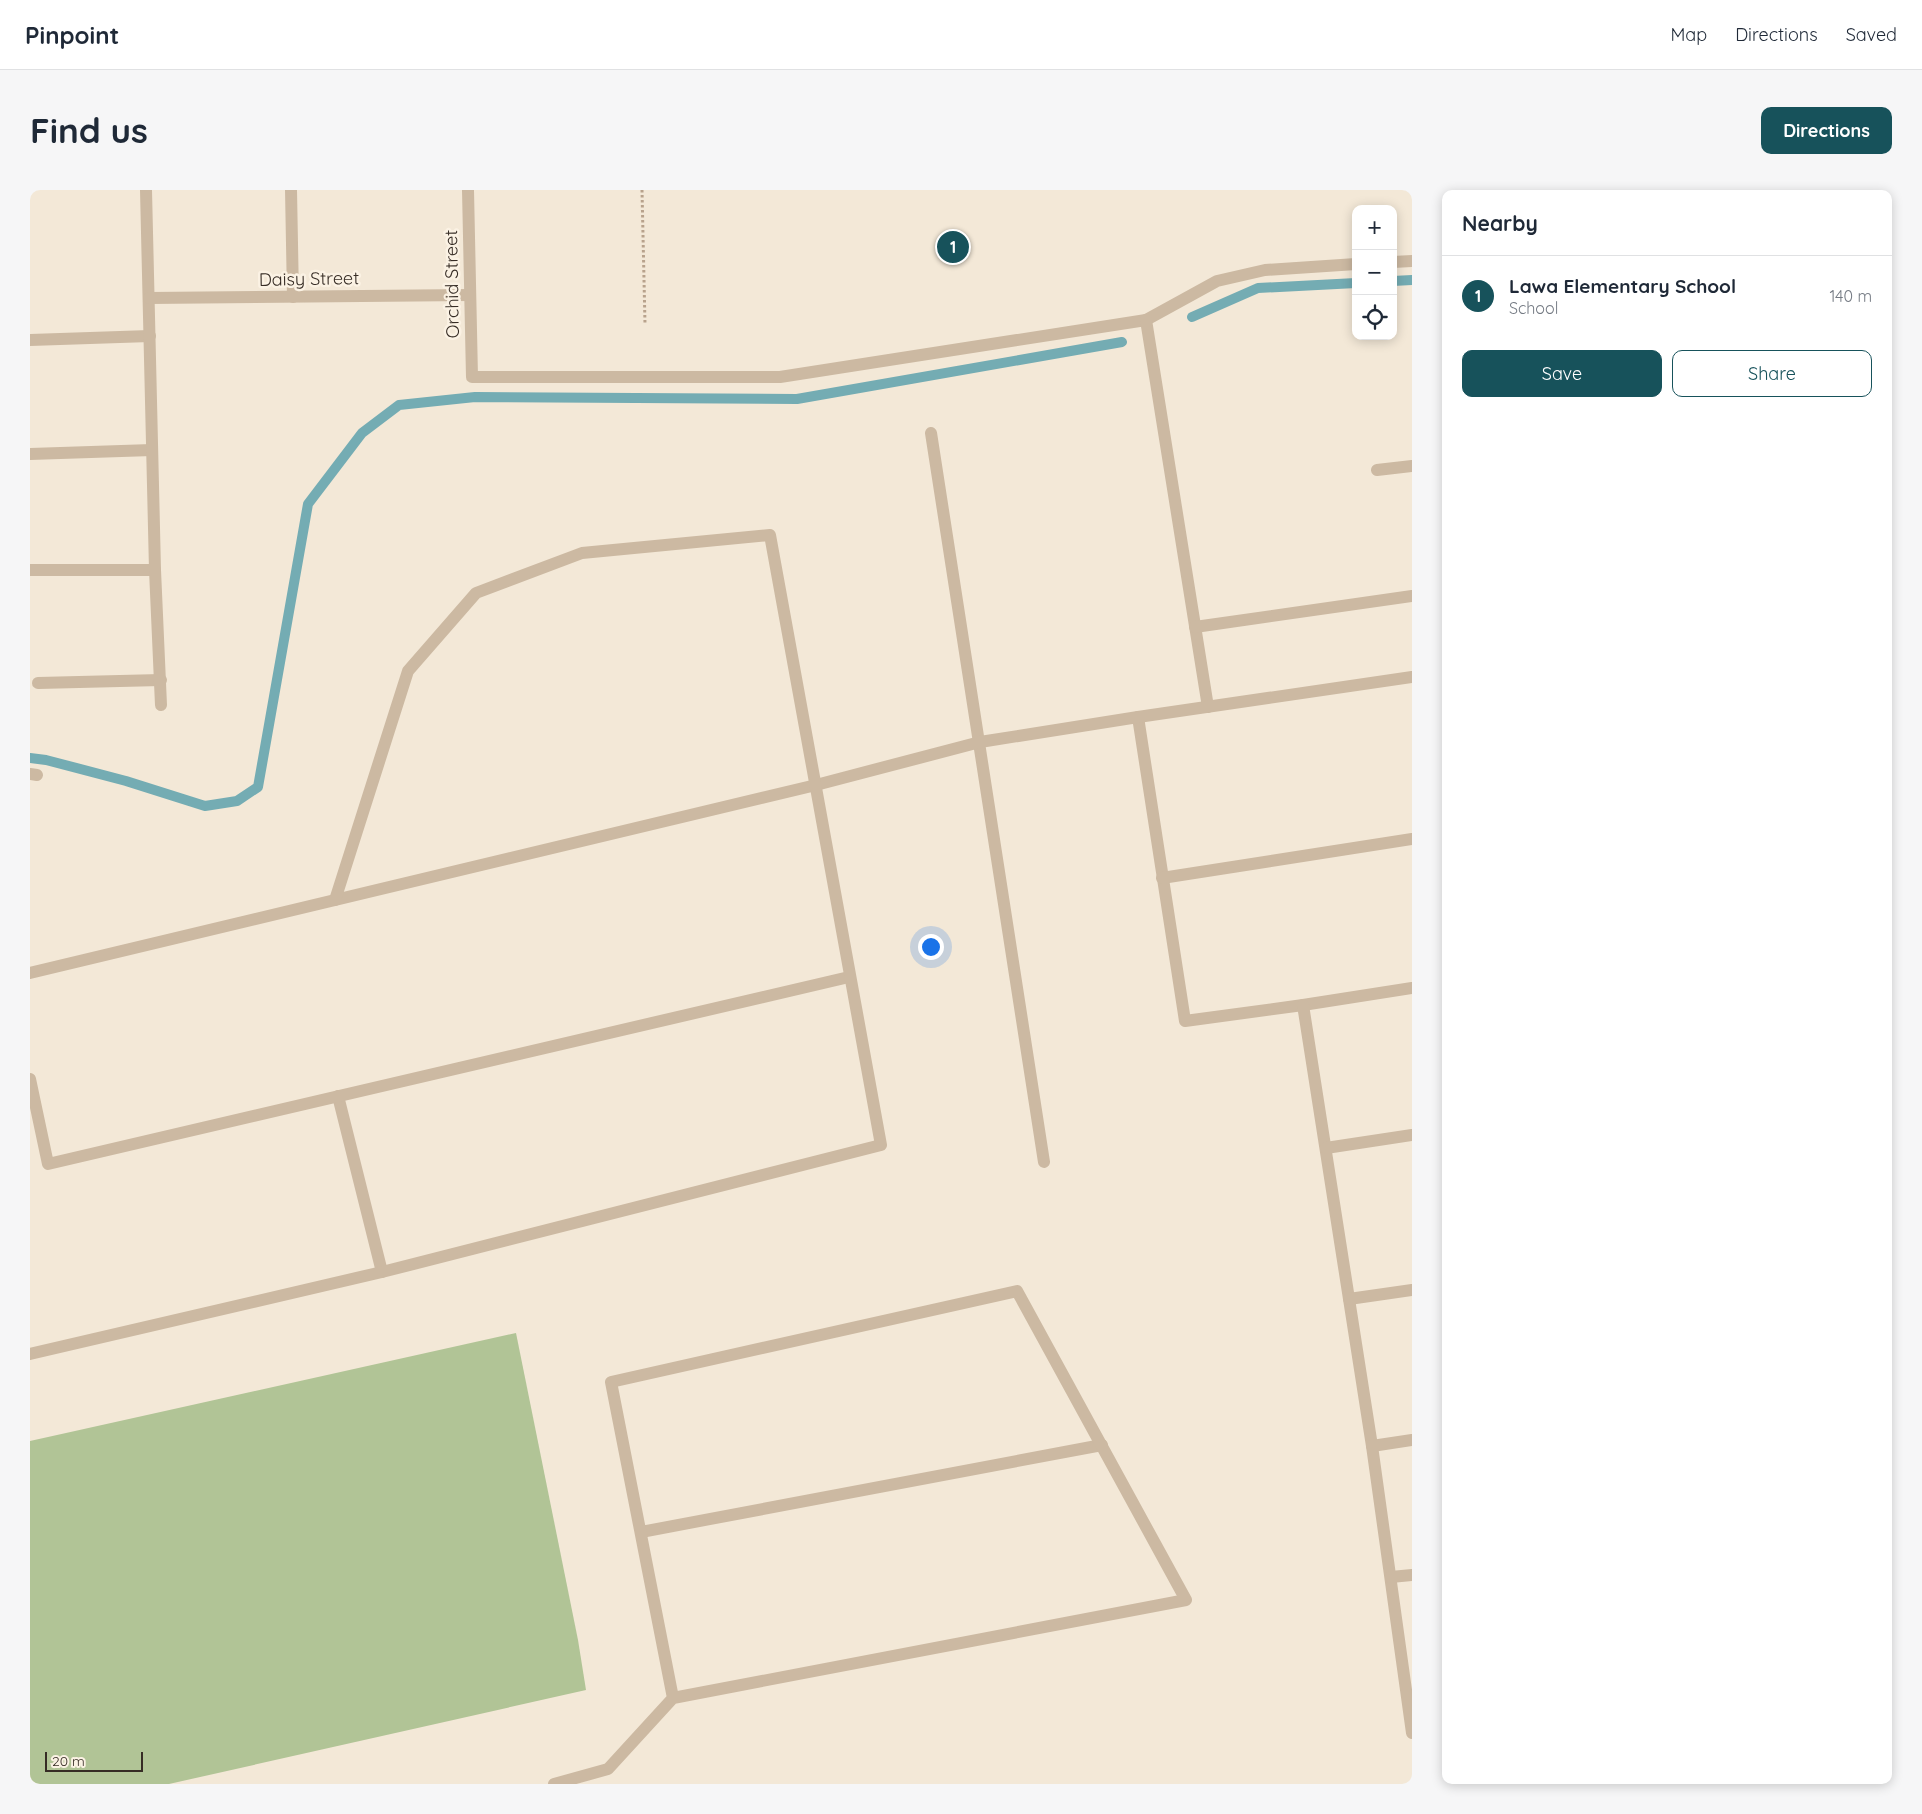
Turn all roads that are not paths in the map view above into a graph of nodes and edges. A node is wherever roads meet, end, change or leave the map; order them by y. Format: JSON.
{"nodes":[{"id":1,"x":146,"y":190,"type":"edge"},
{"id":2,"x":291,"y":190,"type":"edge"},
{"id":3,"x":468,"y":190,"type":"edge"},
{"id":4,"x":1412,"y":261,"type":"edge"},
{"id":5,"x":1397,"y":262,"type":"edge"},
{"id":6,"x":1352,"y":264,"type":"edge"},
{"id":7,"x":470,"y":295,"type":"junction"},
{"id":8,"x":293,"y":297,"type":"junction"},
{"id":9,"x":149,"y":298,"type":"junction"},
{"id":10,"x":1146,"y":320,"type":"junction"},
{"id":11,"x":150,"y":336,"type":"junction"},
{"id":12,"x":30,"y":340,"type":"edge"},
{"id":13,"x":931,"y":433,"type":"dead end"},
{"id":14,"x":152,"y":450,"type":"junction"},
{"id":15,"x":30,"y":454,"type":"edge"},
{"id":16,"x":1412,"y":466,"type":"edge"},
{"id":17,"x":1377,"y":470,"type":"dead end"},
{"id":18,"x":30,"y":570,"type":"edge"},
{"id":19,"x":155,"y":570,"type":"junction"},
{"id":20,"x":1412,"y":596,"type":"edge"},
{"id":21,"x":1195,"y":627,"type":"junction"},
{"id":22,"x":1412,"y":677,"type":"edge"},
{"id":23,"x":161,"y":680,"type":"junction"},
{"id":24,"x":38,"y":683,"type":"dead end"},
{"id":25,"x":161,"y":705,"type":"dead end"},
{"id":26,"x":1208,"y":707,"type":"junction"},
{"id":27,"x":1138,"y":717,"type":"junction"},
{"id":28,"x":980,"y":742,"type":"junction"},
{"id":29,"x":816,"y":785,"type":"junction"},
{"id":30,"x":1412,"y":839,"type":"edge"},
{"id":31,"x":1162,"y":878,"type":"junction"},
{"id":32,"x":335,"y":900,"type":"junction"},
{"id":33,"x":30,"y":972,"type":"edge"},
{"id":34,"x":849,"y":977,"type":"junction"},
{"id":35,"x":1412,"y":988,"type":"edge"},
{"id":36,"x":1303,"y":1005,"type":"junction"},
{"id":37,"x":30,"y":1079,"type":"edge"},
{"id":38,"x":338,"y":1096,"type":"junction"},
{"id":39,"x":1412,"y":1135,"type":"edge"},
{"id":40,"x":1326,"y":1148,"type":"junction"},
{"id":41,"x":1044,"y":1162,"type":"dead end"},
{"id":42,"x":382,"y":1272,"type":"junction"},
{"id":43,"x":1412,"y":1290,"type":"edge"},
{"id":44,"x":1350,"y":1299,"type":"junction"},
{"id":45,"x":30,"y":1354,"type":"edge"},
{"id":46,"x":1412,"y":1440,"type":"edge"},
{"id":47,"x":1102,"y":1445,"type":"junction"},
{"id":48,"x":1372,"y":1446,"type":"junction"},
{"id":49,"x":641,"y":1532,"type":"junction"},
{"id":50,"x":1412,"y":1575,"type":"edge"},
{"id":51,"x":1391,"y":1577,"type":"junction"},
{"id":52,"x":673,"y":1698,"type":"junction"},
{"id":53,"x":1411,"y":1716,"type":"edge"},
{"id":54,"x":1412,"y":1733,"type":"edge"},
{"id":55,"x":554,"y":1784,"type":"edge"}],
"edges":[{"from":1,"to":9,"type":"street"},
{"from":2,"to":8,"type":"street"},
{"from":3,"to":7,"type":"street","name":"Orchid Street"},
{"from":4,"to":5,"type":"street"},
{"from":6,"to":10,"type":"street"},
{"from":7,"to":8,"type":"street","name":"Daisy Street"},
{"from":7,"to":10,"type":"street","name":"Orchid Street"},
{"from":8,"to":9,"type":"street","name":"Daisy Street"},
{"from":9,"to":11,"type":"street"},
{"from":10,"to":21,"type":"street"},
{"from":11,"to":12,"type":"street"},
{"from":11,"to":14,"type":"street"},
{"from":13,"to":28,"type":"street"},
{"from":14,"to":15,"type":"street"},
{"from":14,"to":19,"type":"street"},
{"from":16,"to":17,"type":"street"},
{"from":18,"to":19,"type":"street"},
{"from":19,"to":23,"type":"street"},
{"from":20,"to":21,"type":"street"},
{"from":21,"to":26,"type":"street"},
{"from":22,"to":26,"type":"street"},
{"from":23,"to":24,"type":"street"},
{"from":23,"to":25,"type":"street"},
{"from":26,"to":27,"type":"street"},
{"from":27,"to":28,"type":"street"},
{"from":27,"to":31,"type":"street"},
{"from":28,"to":29,"type":"street"},
{"from":28,"to":41,"type":"street"},
{"from":29,"to":32,"type":"street"},
{"from":29,"to":32,"type":"street"},
{"from":29,"to":34,"type":"street"},
{"from":30,"to":31,"type":"street"},
{"from":31,"to":36,"type":"street"},
{"from":32,"to":33,"type":"street"},
{"from":34,"to":38,"type":"street"},
{"from":34,"to":42,"type":"street"},
{"from":35,"to":36,"type":"street"},
{"from":36,"to":40,"type":"street"},
{"from":37,"to":38,"type":"street"},
{"from":38,"to":42,"type":"street"},
{"from":39,"to":40,"type":"street"},
{"from":40,"to":44,"type":"street"},
{"from":42,"to":45,"type":"street"},
{"from":43,"to":44,"type":"street"},
{"from":44,"to":48,"type":"street"},
{"from":46,"to":48,"type":"street"},
{"from":47,"to":49,"type":"street"},
{"from":47,"to":49,"type":"street"},
{"from":47,"to":52,"type":"street"},
{"from":48,"to":51,"type":"street"},
{"from":49,"to":52,"type":"street"},
{"from":50,"to":51,"type":"street"},
{"from":51,"to":53,"type":"street"},
{"from":52,"to":55,"type":"street"},
{"from":53,"to":54,"type":"street"}]}
